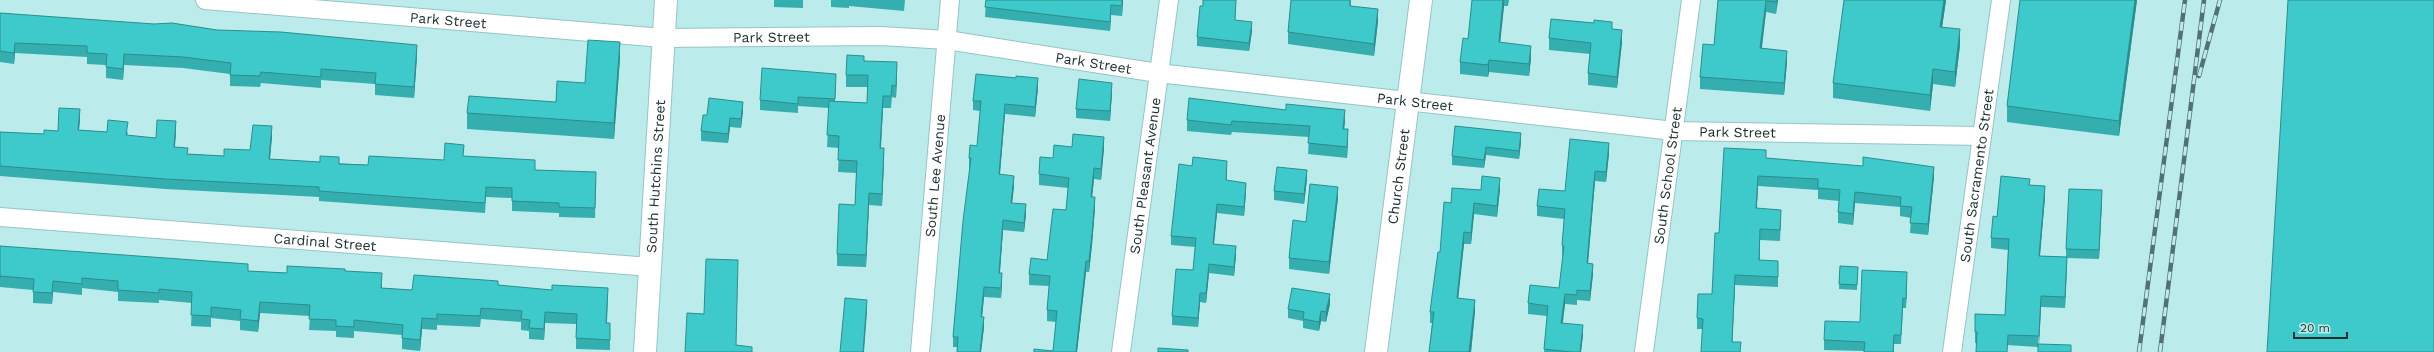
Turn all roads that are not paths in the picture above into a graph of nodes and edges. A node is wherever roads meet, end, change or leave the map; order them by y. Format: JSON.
{"nodes":[{"id":1,"x":205,"y":0,"type":"edge"},
{"id":2,"x":666,"y":0,"type":"edge"},
{"id":3,"x":950,"y":0,"type":"edge"},
{"id":4,"x":1168,"y":0,"type":"edge"},
{"id":5,"x":1421,"y":0,"type":"edge"},
{"id":6,"x":1691,"y":0,"type":"edge"},
{"id":7,"x":2001,"y":0,"type":"edge"},
{"id":8,"x":664,"y":38,"type":"junction"},
{"id":9,"x":947,"y":40,"type":"junction"},
{"id":10,"x":1158,"y":73,"type":"junction"},
{"id":11,"x":1407,"y":99,"type":"junction"},
{"id":12,"x":1674,"y":130,"type":"junction"},
{"id":13,"x":1982,"y":136,"type":"junction"},
{"id":14,"x":0,"y":217,"type":"edge"},
{"id":15,"x":651,"y":267,"type":"junction"},
{"id":16,"x":646,"y":352,"type":"edge"},
{"id":17,"x":920,"y":352,"type":"edge"},
{"id":18,"x":1121,"y":352,"type":"edge"},
{"id":19,"x":1376,"y":352,"type":"edge"},
{"id":20,"x":1644,"y":352,"type":"edge"},
{"id":21,"x":1952,"y":352,"type":"edge"}],
"edges":[{"from":1,"to":8,"type":"street","name":"Park Street"},
{"from":2,"to":8,"type":"street","name":"South Hutchins Street"},
{"from":3,"to":9,"type":"street","name":"South Lee Avenue"},
{"from":4,"to":10,"type":"street","name":"South Pleasant Avenue"},
{"from":5,"to":11,"type":"street","name":"Church Street"},
{"from":6,"to":12,"type":"street","name":"South School Street"},
{"from":7,"to":13,"type":"street","name":"South Sacramento Street"},
{"from":8,"to":9,"type":"street","name":"Park Street"},
{"from":8,"to":15,"type":"street","name":"South Hutchins Street"},
{"from":9,"to":10,"type":"street","name":"Park Street"},
{"from":9,"to":17,"type":"street","name":"South Lee Avenue"},
{"from":10,"to":11,"type":"street","name":"Park Street"},
{"from":10,"to":18,"type":"street","name":"South Pleasant Avenue"},
{"from":11,"to":12,"type":"street","name":"Park Street"},
{"from":11,"to":19,"type":"street","name":"Church Street"},
{"from":12,"to":13,"type":"street","name":"Park Street"},
{"from":12,"to":20,"type":"street","name":"South School Street"},
{"from":13,"to":21,"type":"street","name":"South Sacramento Street"},
{"from":14,"to":15,"type":"street","name":"Cardinal Street"},
{"from":15,"to":16,"type":"street","name":"South Hutchins Street"}]}
